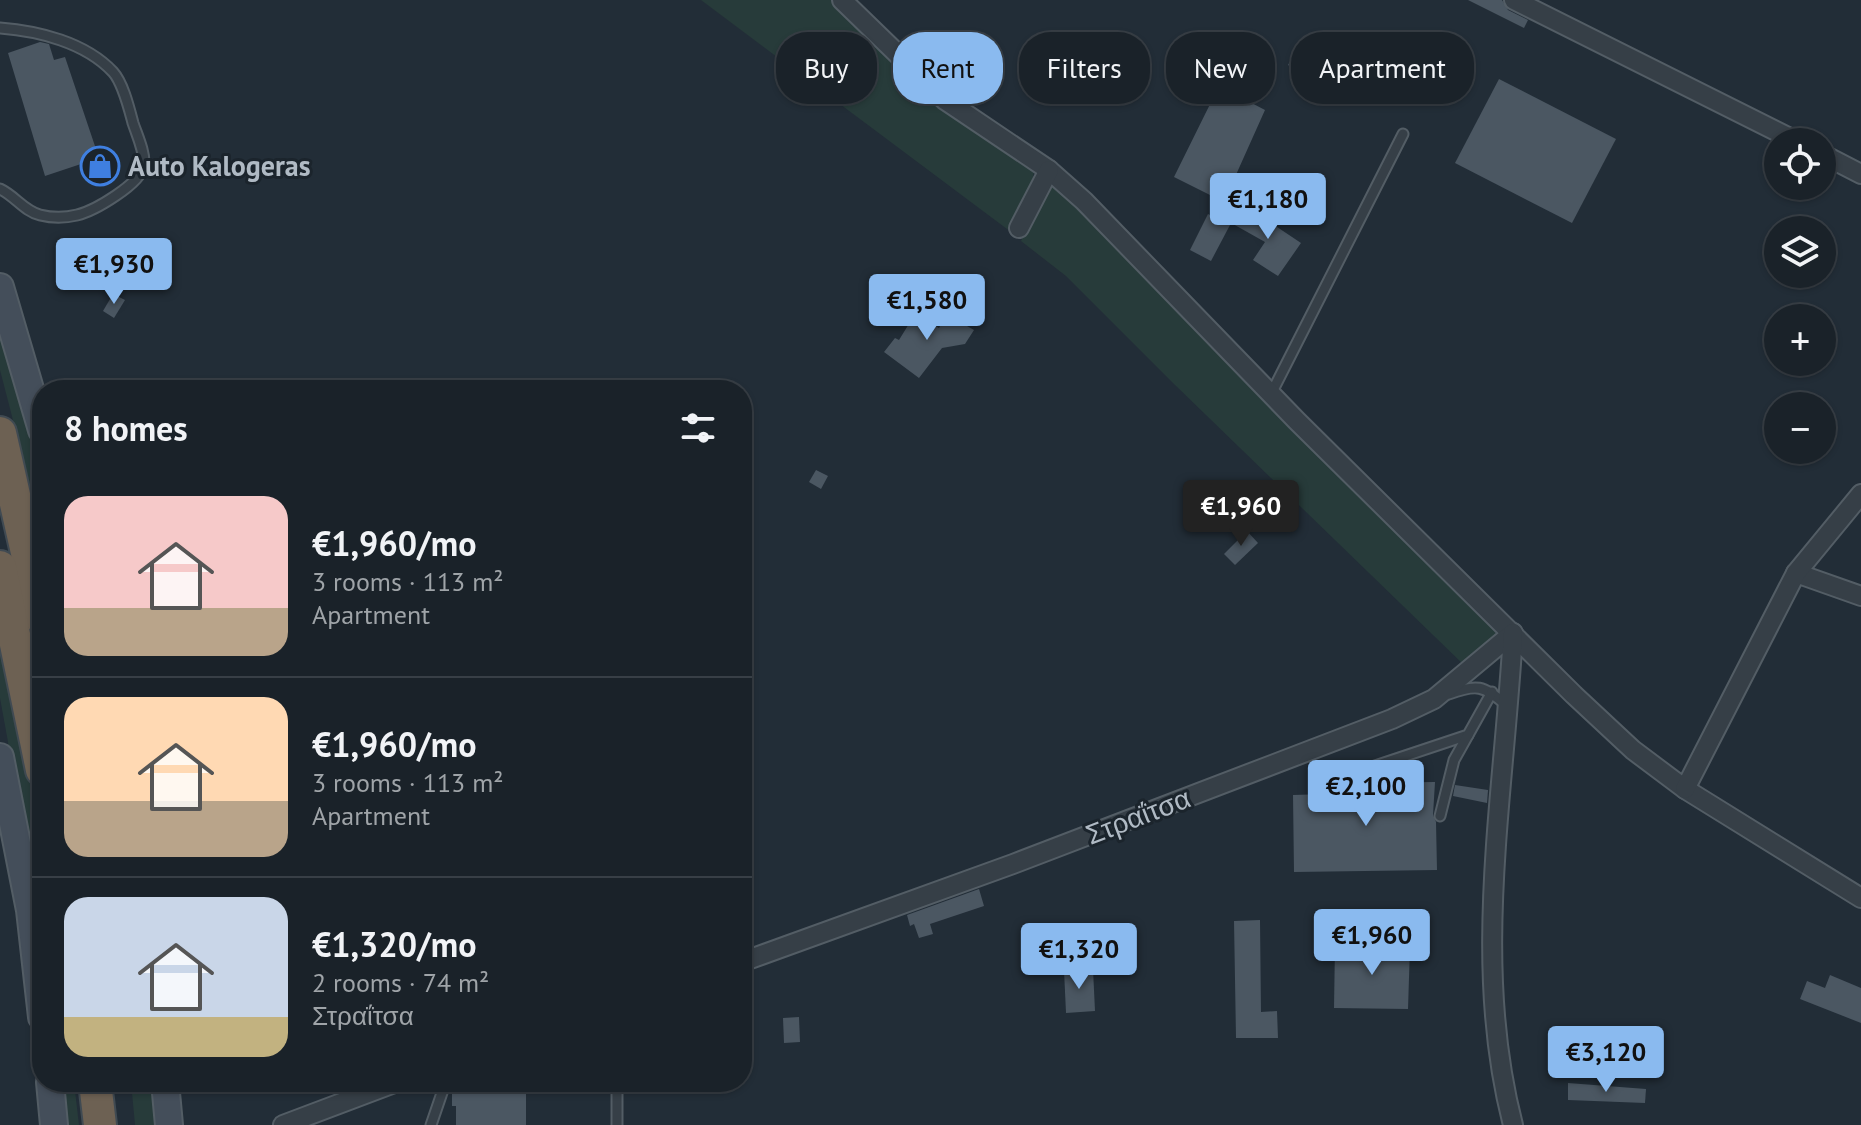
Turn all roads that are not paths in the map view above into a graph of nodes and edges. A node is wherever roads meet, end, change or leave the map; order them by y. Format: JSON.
{"nodes":[{"id":1,"x":842,"y":0,"type":"edge"},
{"id":2,"x":1514,"y":0,"type":"edge"},
{"id":3,"x":0,"y":28,"type":"edge"},
{"id":4,"x":1770,"y":128,"type":"edge"},
{"id":5,"x":1403,"y":134,"type":"dead end"},
{"id":6,"x":1836,"y":161,"type":"edge"},
{"id":7,"x":1049,"y":170,"type":"junction"},
{"id":8,"x":1861,"y":174,"type":"edge"},
{"id":9,"x":0,"y":189,"type":"edge"},
{"id":10,"x":1019,"y":228,"type":"dead end"},
{"id":11,"x":0,"y":287,"type":"edge"},
{"id":12,"x":1271,"y":394,"type":"junction"},
{"id":13,"x":32,"y":396,"type":"edge"},
{"id":14,"x":0,"y":433,"type":"edge"},
{"id":15,"x":1861,"y":494,"type":"edge"},
{"id":16,"x":0,"y":567,"type":"edge"},
{"id":17,"x":1796,"y":573,"type":"junction"},
{"id":18,"x":32,"y":575,"type":"edge"},
{"id":19,"x":1861,"y":596,"type":"edge"},
{"id":20,"x":1513,"y":633,"type":"junction"},
{"id":21,"x":1492,"y":692,"type":"junction"},
{"id":22,"x":1434,"y":699,"type":"junction"},
{"id":23,"x":1509,"y":707,"type":"junction"},
{"id":24,"x":32,"y":722,"type":"edge"},
{"id":25,"x":1468,"y":735,"type":"junction"},
{"id":26,"x":0,"y":757,"type":"edge"},
{"id":27,"x":1363,"y":770,"type":"dead end"},
{"id":28,"x":1685,"y":789,"type":"junction"},
{"id":29,"x":1440,"y":816,"type":"dead end"},
{"id":30,"x":1861,"y":898,"type":"edge"},
{"id":31,"x":32,"y":928,"type":"edge"},
{"id":32,"x":752,"y":958,"type":"edge"},
{"id":33,"x":51,"y":1092,"type":"edge"},
{"id":34,"x":96,"y":1092,"type":"edge"},
{"id":35,"x":116,"y":1092,"type":"edge"},
{"id":36,"x":166,"y":1092,"type":"edge"},
{"id":37,"x":370,"y":1092,"type":"edge"},
{"id":38,"x":442,"y":1092,"type":"edge"},
{"id":39,"x":617,"y":1092,"type":"edge"},
{"id":40,"x":54,"y":1125,"type":"edge"},
{"id":41,"x":100,"y":1125,"type":"edge"},
{"id":42,"x":120,"y":1125,"type":"edge"},
{"id":43,"x":169,"y":1125,"type":"edge"},
{"id":44,"x":283,"y":1125,"type":"edge"},
{"id":45,"x":431,"y":1125,"type":"edge"},
{"id":46,"x":617,"y":1125,"type":"edge"},
{"id":47,"x":1513,"y":1125,"type":"edge"}],
"edges":[{"from":1,"to":7,"type":"street"},
{"from":2,"to":4,"type":"street"},
{"from":3,"to":9,"type":"lane"},
{"from":5,"to":12,"type":"lane"},
{"from":6,"to":8,"type":"street"},
{"from":7,"to":10,"type":"street"},
{"from":7,"to":12,"type":"street"},
{"from":11,"to":13,"type":"street"},
{"from":12,"to":20,"type":"street"},
{"from":14,"to":18,"type":"highway"},
{"from":15,"to":17,"type":"street"},
{"from":16,"to":24,"type":"highway"},
{"from":17,"to":19,"type":"street"},
{"from":17,"to":28,"type":"street"},
{"from":20,"to":22,"type":"street","name":"Στραΐτσα"},
{"from":20,"to":23,"type":"street"},
{"from":20,"to":28,"type":"street"},
{"from":21,"to":22,"type":"lane"},
{"from":21,"to":23,"type":"lane"},
{"from":21,"to":25,"type":"lane"},
{"from":22,"to":32,"type":"street","name":"Στραΐτσα"},
{"from":23,"to":47,"type":"street"},
{"from":25,"to":27,"type":"lane"},
{"from":25,"to":29,"type":"lane"},
{"from":26,"to":31,"type":"street"},
{"from":28,"to":30,"type":"street"},
{"from":33,"to":40,"type":"street"},
{"from":34,"to":41,"type":"highway"},
{"from":35,"to":42,"type":"highway"},
{"from":36,"to":43,"type":"street"},
{"from":37,"to":44,"type":"street"},
{"from":38,"to":45,"type":"lane"},
{"from":39,"to":46,"type":"lane"}]}
